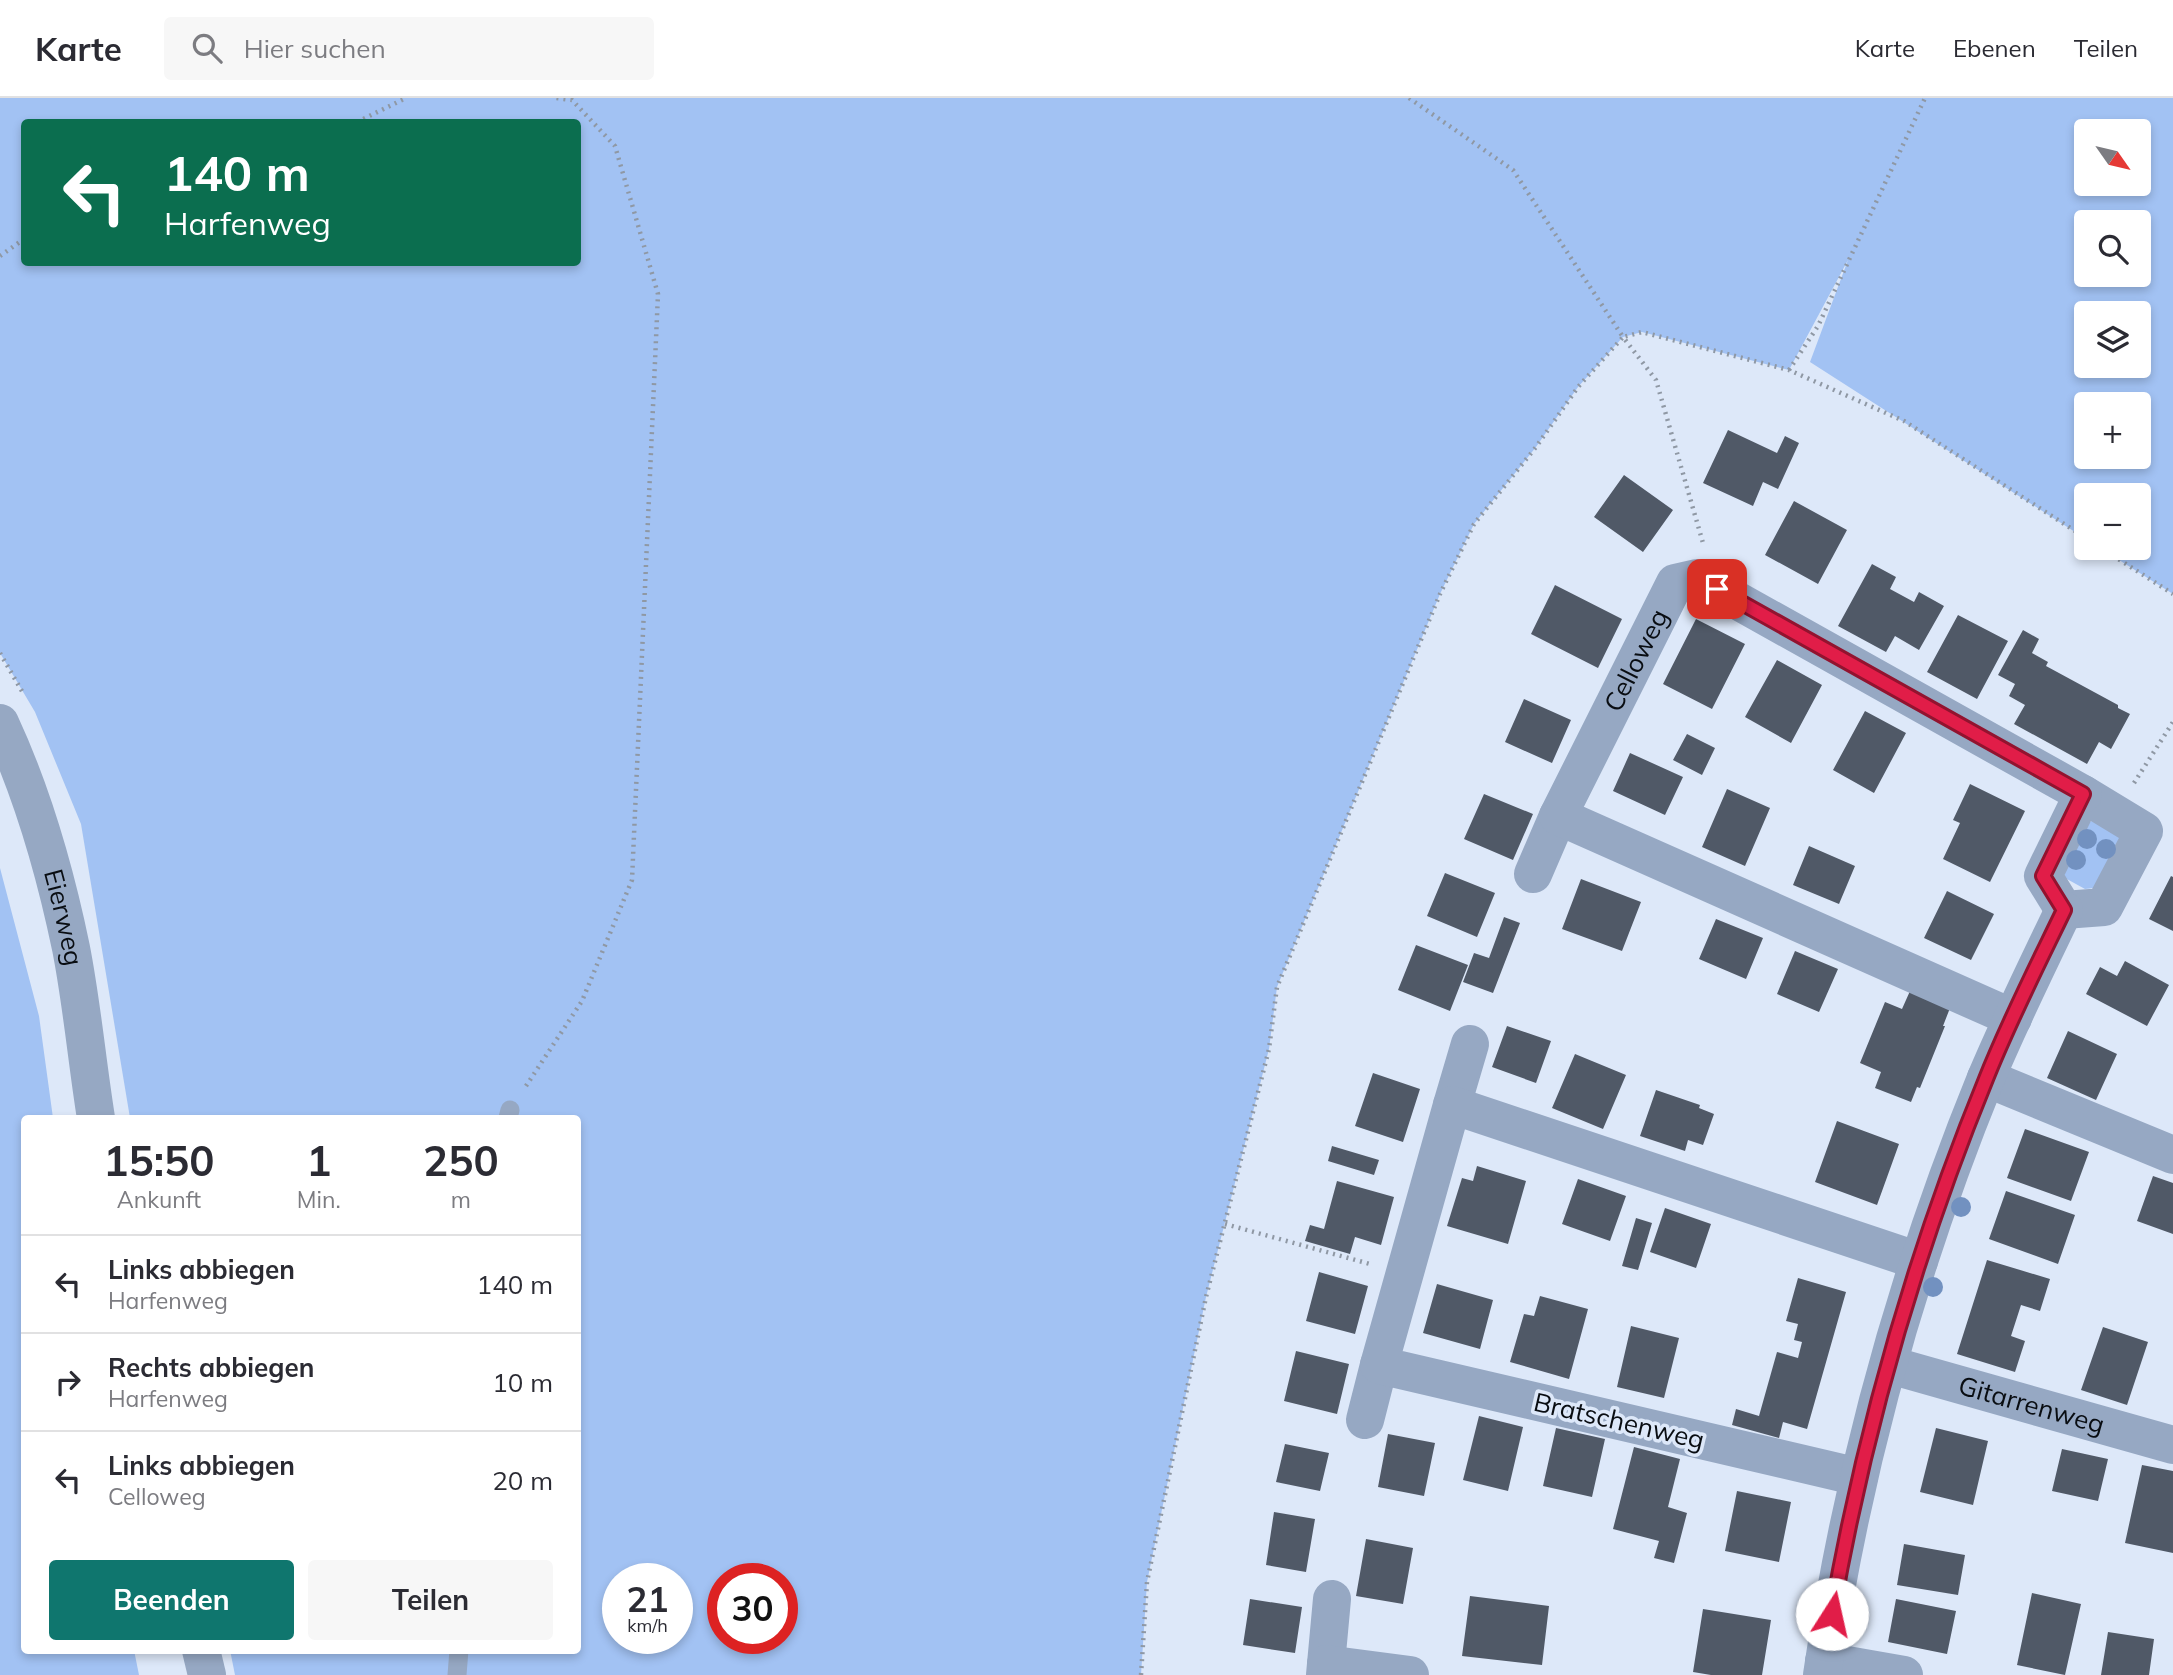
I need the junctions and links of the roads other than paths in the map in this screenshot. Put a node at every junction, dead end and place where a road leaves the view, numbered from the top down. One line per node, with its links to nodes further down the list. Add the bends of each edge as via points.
1 (0, 723): 11 (street, Eierweg, via 50,860 71,950)
2 (2083, 794): 3 (street, Celloweg, via 1697,578 1675,583); 4 (street, Celloweg); 6 (street, via 2043,876)
3 (1558, 816): 5 (street, Celloweg); 7 (street)
4 (2144, 830): 6 (street, via 2104,907)
5 (1533, 874)
6 (2064, 910): 7 (street)
7 (2013, 1018): 9 (street)
8 (1471, 1044): 10 (street)
9 (1986, 1078): 12 (street); 13 (street)
10 (1452, 1105): 13 (street); 14 (street)
11 (96, 1115)
12 (2173, 1155)
13 (1919, 1261): 15 (street)
14 (1379, 1365): 16 (street); 18 (street, Bratschenweg)
15 (1889, 1365): 17 (street, Gitarrenweg); 18 (street)
16 (1365, 1420)
17 (2173, 1445)
18 (1859, 1478): 22 (street)
19 (1332, 1599): 23 (street)
20 (202, 1654): 24 (street)
21 (459, 1654): 25 (lane)
22 (1823, 1668): 27 (street)
23 (1326, 1669): 26 (street)
24 (208, 1675)
25 (457, 1675)
26 (1410, 1675)
27 (1904, 1675)

